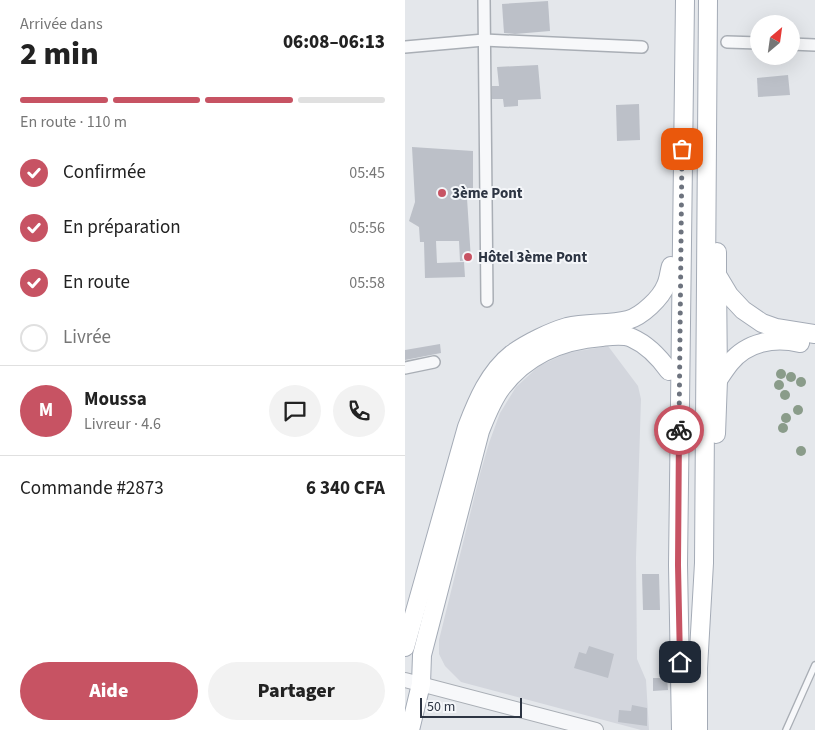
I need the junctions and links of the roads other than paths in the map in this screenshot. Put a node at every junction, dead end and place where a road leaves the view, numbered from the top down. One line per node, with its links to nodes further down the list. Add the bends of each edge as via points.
1 (484, 0): 4 (street)
2 (685, 0): 12 (main road)
3 (708, 0): 11 (main road)
4 (484, 40): 9 (street); 10 (street); 15 (street)
5 (727, 42): 6 (street)
6 (750, 43)
7 (800, 44): 8 (street)
8 (815, 45)
9 (405, 47)
10 (642, 47)
11 (707, 70): 14 (main road, via 715,102 718,160); 22 (main road)
12 (683, 90): 13 (main road, via 675,142); 23 (main road)
13 (671, 266): 20 (main road); 24 (main road, via 667,284 639,314 629,320 567,327 533,340 511,354 495,372 467,427)
14 (717, 275): 16 (main road, via 729,296 762,323); 21 (main road)
15 (487, 301)
16 (815, 334)
17 (815, 346): 21 (main road, via 775,340 759,342 737,356)
18 (434, 362): 19 (street)
19 (405, 368)
20 (669, 371): 23 (main road); 26 (main road, via 647,346 631,337 586,338 555,346 536,356 502,387 479,431)
21 (719, 380): 22 (main road)
22 (703, 563): 30 (main road)
23 (678, 565): 29 (main road)
24 (405, 646)
25 (815, 665): 31 (lane)
26 (413, 682): 27 (main road); 28 (street)
27 (410, 730)
28 (595, 730)
29 (681, 730)
30 (698, 730)
31 (786, 730)

